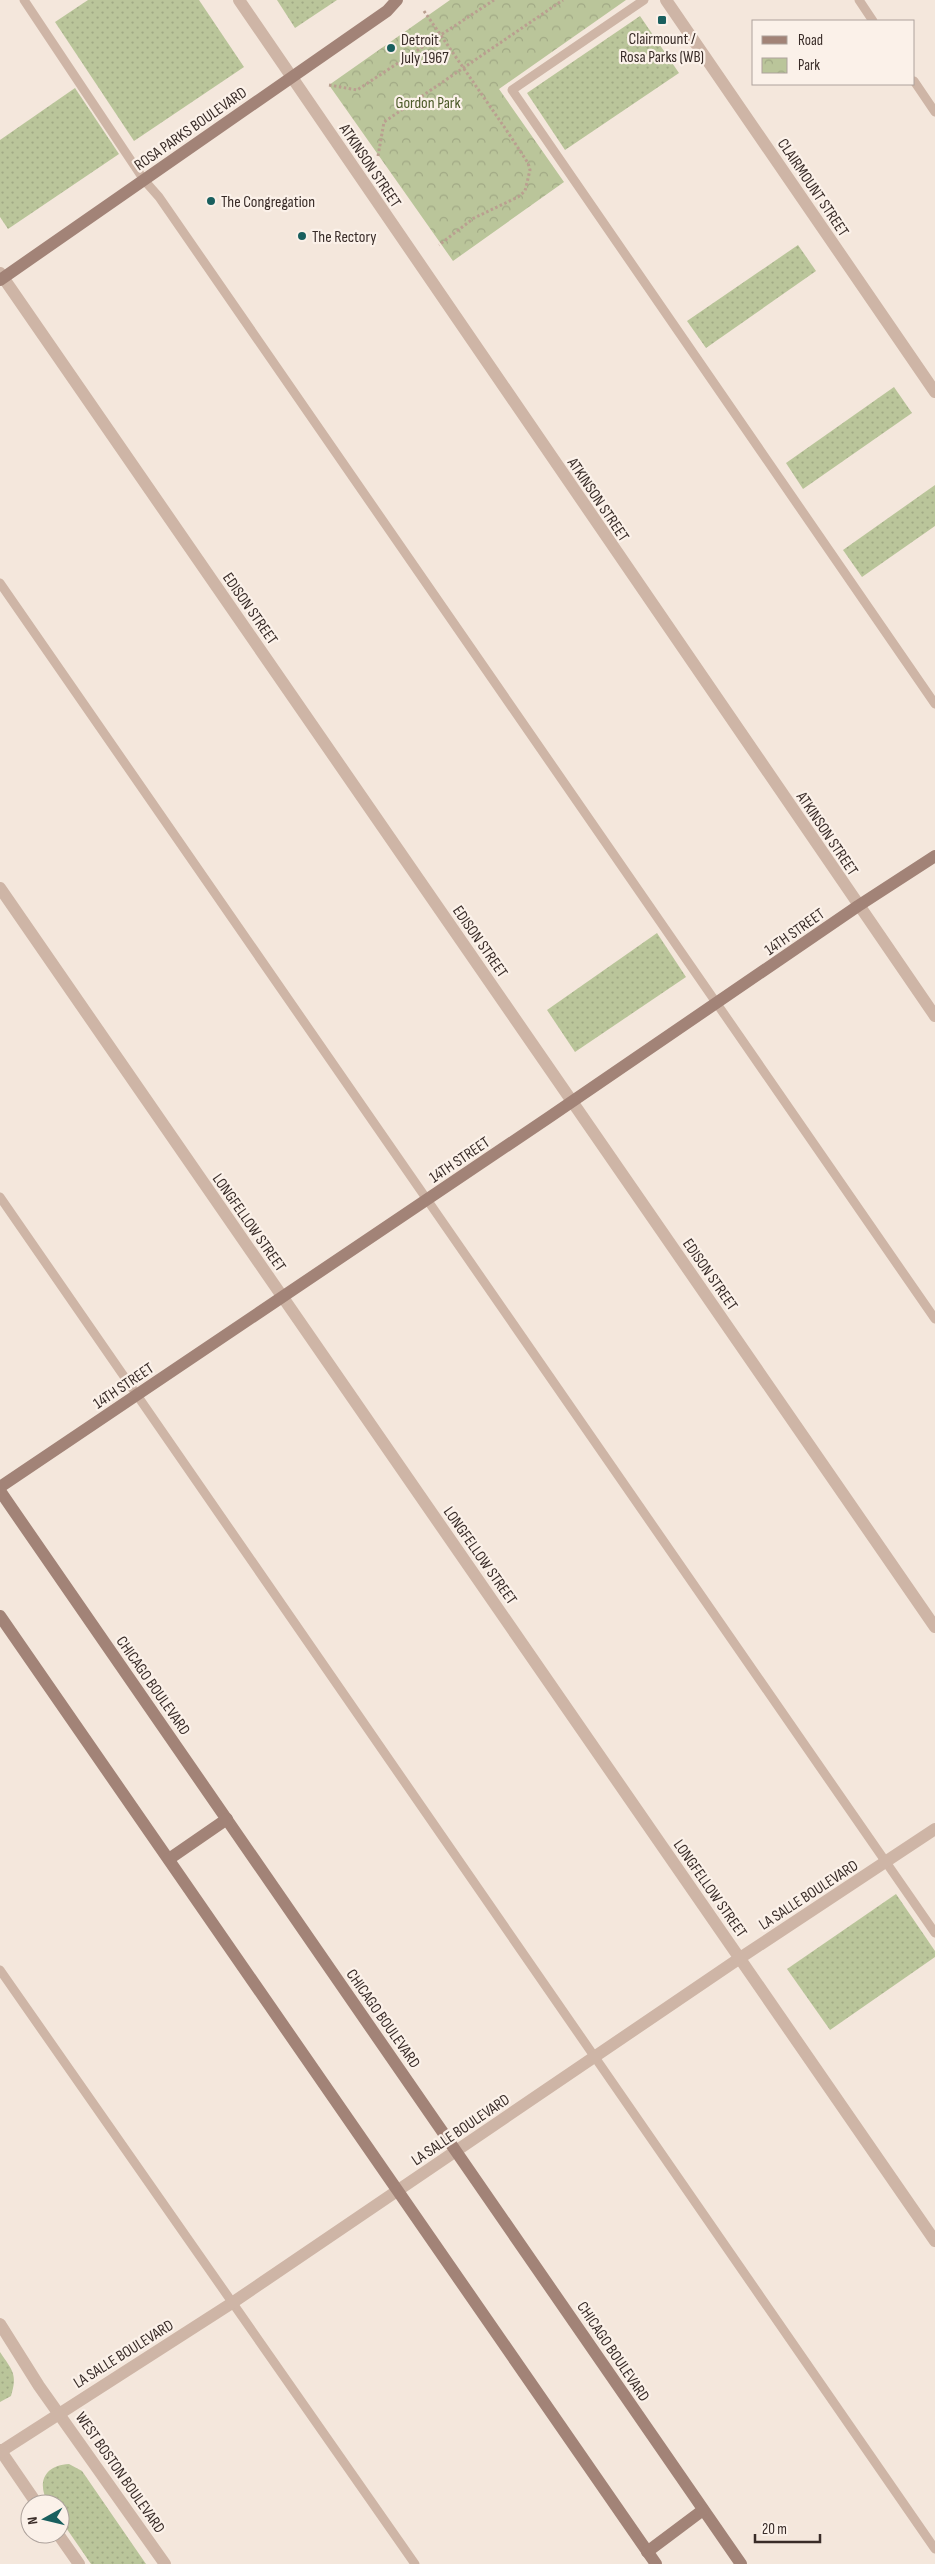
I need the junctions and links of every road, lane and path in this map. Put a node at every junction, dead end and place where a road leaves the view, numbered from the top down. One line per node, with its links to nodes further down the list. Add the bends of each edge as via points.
1 (24, 0): 18 (lane)
2 (239, 0): 13 (street, ATKINSON STREET)
3 (397, 0): 13 (street, ROSA PARKS BOULEVARD)
4 (494, 0): 11 (path)
5 (563, 0): 12 (path)
6 (644, 0): 23 (lane, via 512,90)
7 (666, 0): 21 (street, CLAIRMOUNT STREET)
8 (859, 0): 10 (lane)
9 (424, 11): 11 (path)
10 (872, 20)
11 (440, 36): 12 (path); 15 (path, via 357,90)
12 (462, 69): 17 (path, via 384,122); 19 (path, via 505,128 530,170 525,191 518,197 474,218)
13 (291, 77): 18 (street, ROSA PARKS BOULEVARD); 26 (street, ATKINSON STREET)
14 (915, 82): 16 (lane)
15 (329, 85)
16 (935, 112)
17 (378, 156)
18 (144, 180): 20 (street, ROSA PARKS BOULEVARD); 27 (lane, via 165,205)
19 (439, 245)
20 (1, 277): 29 (street, EDISON STREET)
21 (935, 392)
22 (0, 583): 31 (lane)
23 (935, 704)
24 (935, 856): 26 (street, 14TH STREET)
25 (0, 888): 32 (street, LONGFELLOW STREET)
26 (858, 906): 27 (street, 14TH STREET); 28 (street, ATKINSON STREET)
27 (716, 1004): 29 (street, 14TH STREET); 33 (lane)
28 (935, 1016)
29 (572, 1102): 31 (street, 14TH STREET); 38 (street, EDISON STREET)
30 (0, 1197): 34 (lane)
31 (426, 1200): 32 (street, 14TH STREET); 42 (lane)
32 (282, 1297): 34 (street, 14TH STREET); 44 (street, LONGFELLOW STREET)
33 (935, 1320)
34 (137, 1395): 35 (street, 14TH STREET); 46 (lane)
35 (0, 1487)
36 (0, 1491): 39 (street, CHICAGO BOULEVARD)
37 (0, 1616): 41 (street)
38 (935, 1627)
39 (226, 1819): 41 (street); 47 (street, CHICAGO BOULEVARD)
40 (935, 1829): 42 (street, LA SALLE BOULEVARD)
41 (168, 1859): 48 (street)
42 (886, 1862): 43 (lane); 44 (street, LA SALLE BOULEVARD)
43 (935, 1933)
44 (740, 1958): 46 (street, LA SALLE BOULEVARD); 49 (street, LONGFELLOW STREET)
45 (0, 1970): 50 (lane)
46 (596, 2058): 47 (street, LA SALLE BOULEVARD); 57 (lane)
47 (457, 2151): 48 (street, LA SALLE BOULEVARD); 55 (street, CHICAGO BOULEVARD)
48 (396, 2190): 50 (street, LA SALLE BOULEVARD); 58 (street)
49 (935, 2241)
50 (232, 2303): 52 (street, LA SALLE BOULEVARD); 61 (lane)
51 (0, 2324): 52 (street, WEST BOSTON BOULEVARD)
52 (59, 2412): 53 (street, LA SALLE BOULEVARD); 60 (street, WEST BOSTON BOULEVARD)
53 (0, 2451): 54 (street)
54 (30, 2494)
55 (703, 2510): 58 (street); 63 (street, CHICAGO BOULEVARD)
56 (65, 2544): 59 (street)
57 (935, 2549)
58 (647, 2552): 62 (street)
59 (79, 2564)
60 (165, 2564)
61 (415, 2564)
62 (656, 2564)
63 (740, 2564)

